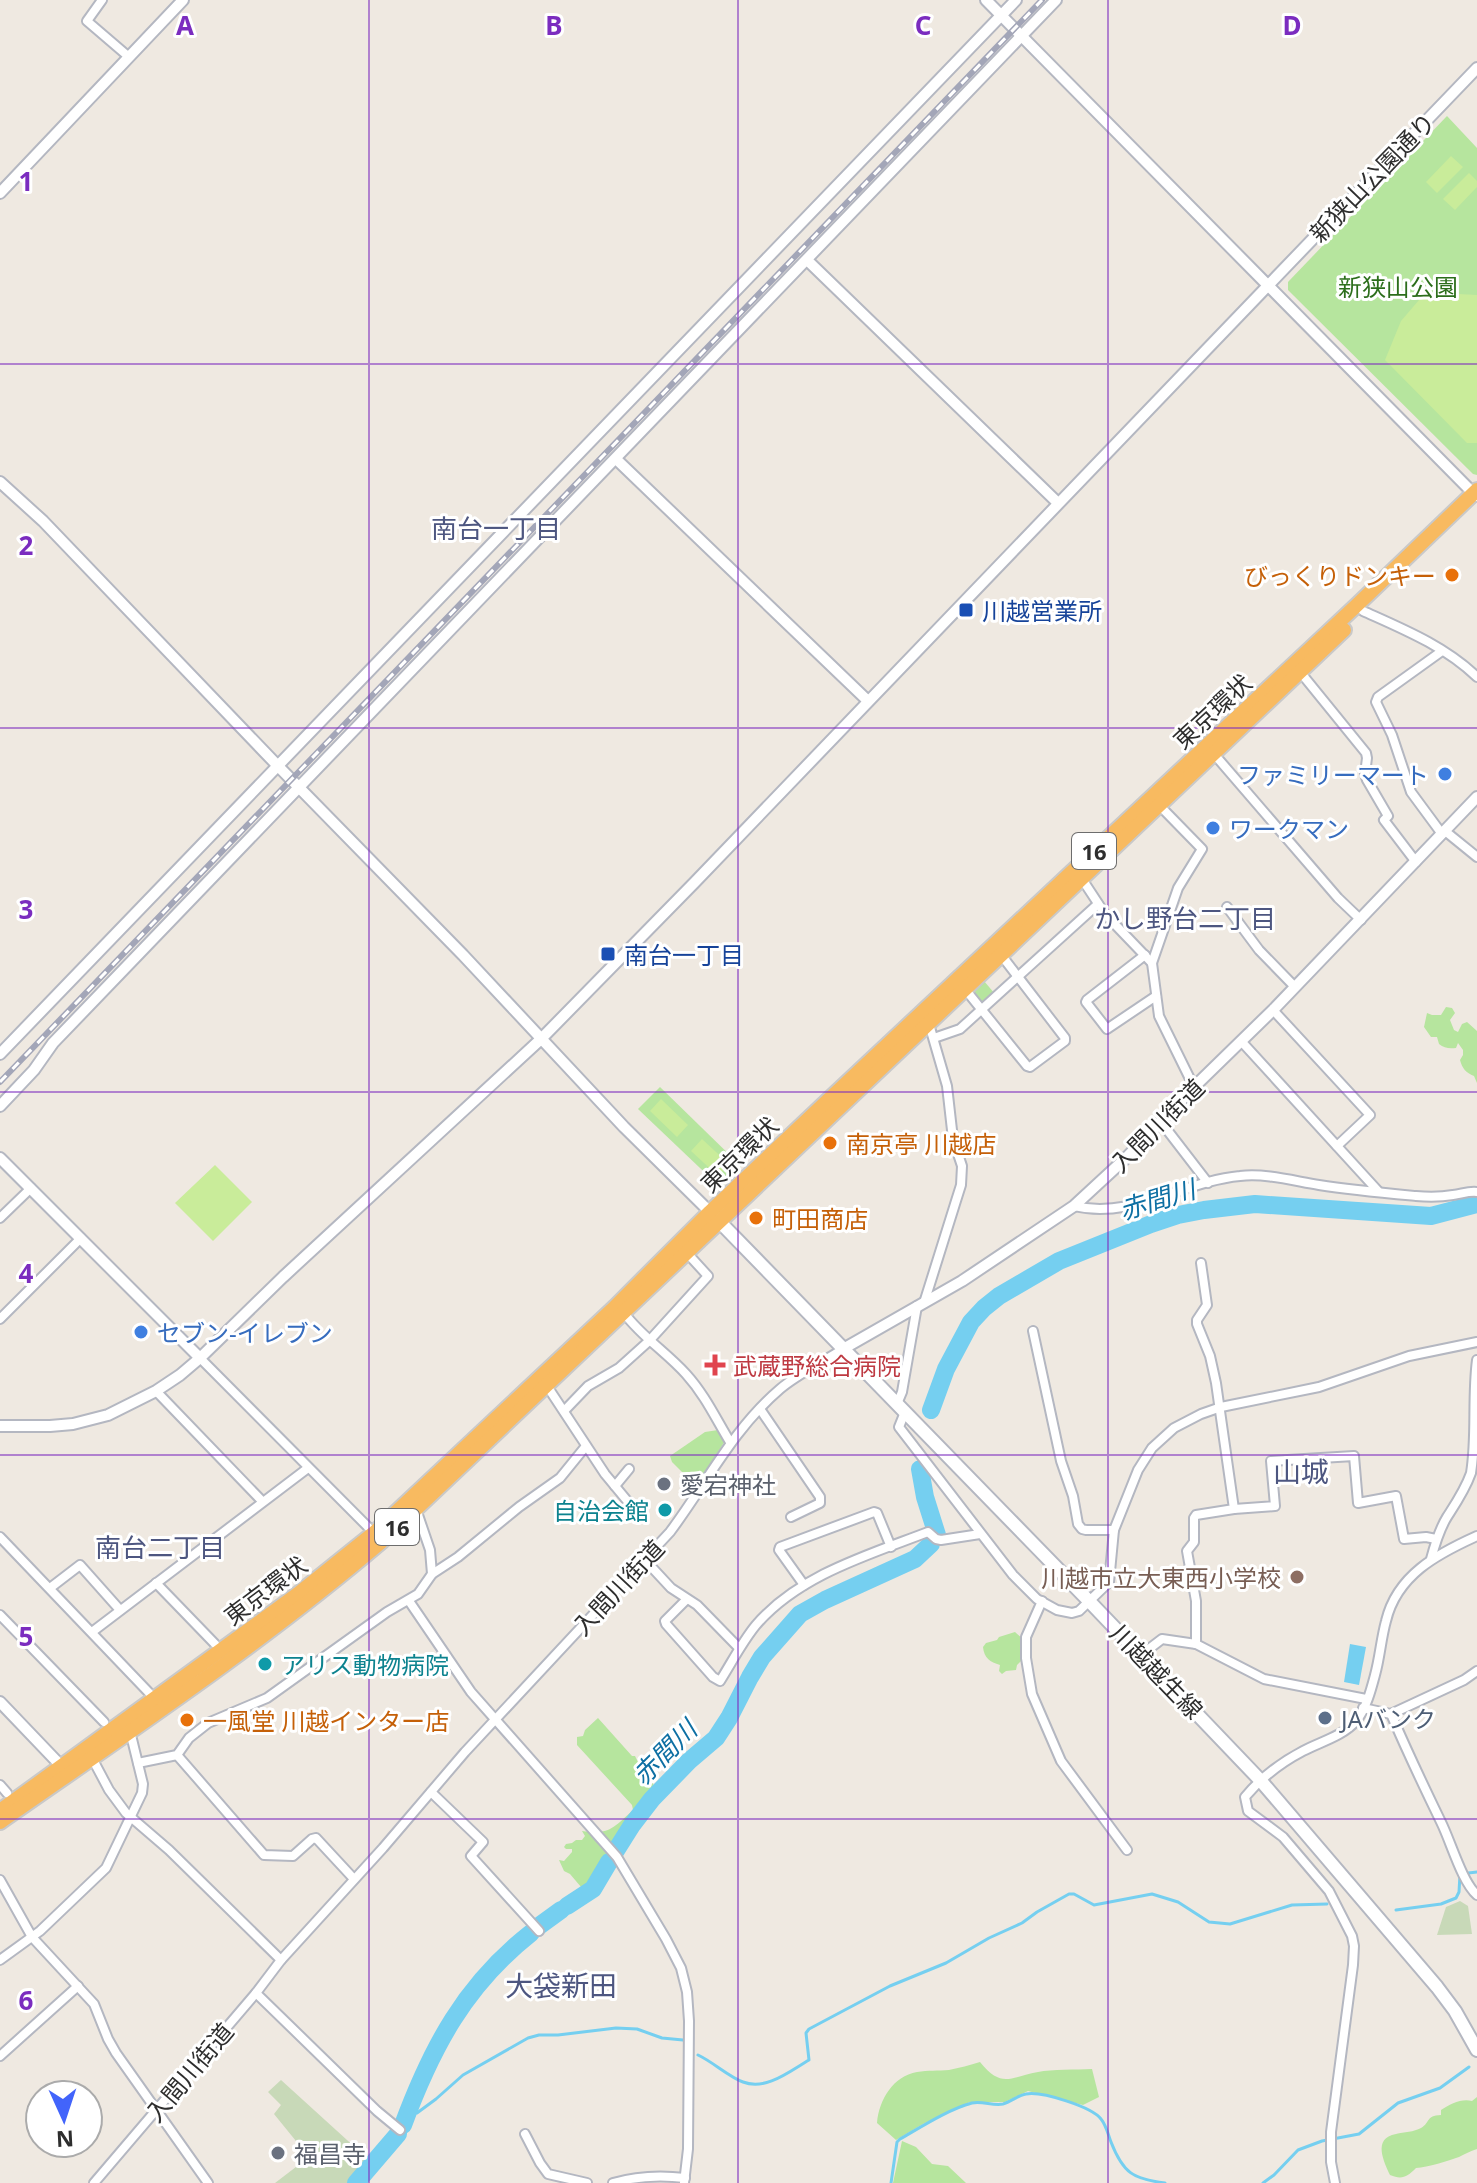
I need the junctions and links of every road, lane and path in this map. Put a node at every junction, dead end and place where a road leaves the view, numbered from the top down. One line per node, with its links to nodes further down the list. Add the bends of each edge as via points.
1 (102, 0): 8 (street, via 87,21)
2 (183, 0): 8 (street)
3 (986, 0): 6 (street)
4 (1016, 0): 6 (street)
5 (1056, 0): 7 (street)
6 (1001, 15): 7 (street); 23 (street)
7 (1022, 36): 11 (street); 12 (street)
8 (129, 57): 10 (street)
9 (1477, 68): 12 (street, 新狭山公園通り)
10 (0, 193)
11 (807, 260): 13 (street); 16 (street)
12 (1267, 285): 15 (street); 16 (street, 新狭山公園通り)
13 (616, 459): 21 (street); 24 (street)
14 (0, 482): 23 (street)
15 (1476, 496): 17 (highway, 東京環状 / 16); 57 (highway, 東京環状 / 16)
16 (1058, 503): 21 (street, 新狭山公園通り)
17 (1363, 611): 18 (street); 19 (highway, 東京環状 / 16)
18 (1442, 651): 20 (street); 27 (street, via 1376,702 1411,792)
19 (1301, 673): 22 (highway, 東京環状 / 16); 29 (street, via 1366,753 1365,774 1388,816 1384,820)
20 (1477, 677)
21 (868, 701): 44 (street, 新狭山公園通り)
22 (1214, 754): 26 (highway, 東京環状 / 16); 33 (street)
23 (277, 765): 24 (street); 46 (street)
24 (299, 787): 44 (street); 48 (street, via 53,1043)
25 (1477, 797): 27 (street, 入間川街道)
26 (1160, 806): 30 (highway, 東京環状 / 16); 36 (street, via 1202,849 1178,888)
27 (1444, 832): 28 (street); 29 (street, 入間川街道)
28 (1477, 857)
29 (1416, 862): 33 (street, 入間川街道)
30 (1082, 879): 31 (street); 35 (highway, 東京環状 / 16)
31 (1098, 904): 34 (street); 37 (street)
32 (1227, 907): 38 (street)
33 (1361, 920): 38 (street, 入間川街道)
34 (1145, 955): 36 (street); 40 (street, via 1086,1002 1107,1029)
35 (1002, 956): 37 (street); 39 (highway, 東京環状 / 16)
36 (1152, 963): 40 (street)
37 (1019, 976): 41 (street); 41 (street, via 1065,1041 1030,1067)
38 (1295, 987): 42 (street, 入間川街道)
39 (965, 989): 41 (street); 43 (highway, 東京環状 / 16)
40 (1156, 996): 47 (street, via 1159,1016)
41 (982, 1010): 43 (street, via 960,1029)
42 (1273, 1010): 45 (street, 入間川街道); 50 (street, via 1370,1115)
43 (931, 1031): 57 (highway, 東京環状 / 16, via 860,1086); 62 (street, via 962,1166 961,1185)
44 (541, 1039): 57 (street); 69 (street, 新狭山公園通り)
45 (1241, 1041): 47 (street, 入間川街道); 50 (street)
46 (0, 1054)
47 (1194, 1087): 49 (street, 入間川街道)
48 (0, 1106)
49 (1161, 1122): 52 (street); 56 (street, 入間川街道)
50 (1337, 1146): 54 (street)
51 (0, 1158): 53 (street)
52 (1208, 1183): 54 (street, via 1242,1175); 56 (street, via 1119,1208)
53 (31, 1188): 58 (street); 59 (street)
54 (1379, 1192): 55 (street)
55 (1477, 1192)
56 (1074, 1206): 62 (street, 入間川街道)
57 (715, 1216): 60 (highway, 東京環状 / 16); 68 (main road, 川越越生線); 89 (highway, 東京環状 / 16)
58 (0, 1218)
59 (81, 1238): 64 (street); 69 (street)
60 (687, 1253): 63 (highway, 東京環状 / 16); 66 (street, via 708,1276)
61 (1201, 1263): 73 (street, via 1207,1305 1197,1324)
62 (920, 1304): 68 (street, 入間川街道); 74 (street)
63 (624, 1313): 66 (street); 71 (highway, 東京環状 / 16)
64 (0, 1319)
65 (1033, 1331): 88 (street, via 1078,1524 1086,1530)
66 (649, 1341): 76 (street, via 588,1386); 78 (street, via 693,1382)
67 (1477, 1342): 73 (street, via 1409,1356 1319,1387)
68 (843, 1349): 74 (main road, 川越越生線); 75 (street, 入間川街道, via 781,1388)
69 (200, 1358): 72 (street, 新狭山公園通り); 80 (street)
70 (1477, 1360): 93 (street, via 1471,1471)
71 (547, 1386): 76 (street); 85 (highway, 東京環状 / 16)
72 (156, 1391): 77 (street, 新狭山公園通り, via 88,1420); 83 (street)
73 (1221, 1407): 86 (street); 88 (street, via 1174,1428 1152,1448)
74 (901, 1408): 90 (street, via 899,1427); 104 (main road, 川越越生線)
75 (760, 1409): 78 (street, 入間川街道); 87 (street, via 820,1497 820,1503)
76 (564, 1411): 79 (street)
77 (0, 1426)
78 (730, 1442): 96 (street, 入間川街道, via 694,1499)
79 (586, 1446): 82 (street); 97 (street, via 560,1478)
80 (308, 1468): 83 (street); 89 (street)
81 (629, 1469): 82 (street)
82 (615, 1486): 84 (street)
83 (262, 1501): 98 (street)
84 (629, 1503)
85 (416, 1509): 97 (street); 119 (highway, 東京環状 / 16, via 345,1573)
86 (1234, 1509): 93 (street, via 1275,1506 1271,1461 1354,1456 1358,1503 1396,1496 1404,1539); 109 (street, via 1194,1518 1194,1542 1187,1551 1196,1601)
87 (791, 1517)
88 (1114, 1530): 104 (street, via 1111,1577)
89 (374, 1533): 113 (highway, 東京環状 / 16)
90 (980, 1534): 94 (street, via 941,1540 928,1532); 103 (street, via 1023,1587)
91 (1477, 1536): 95 (street)
92 (0, 1537): 100 (street)
93 (1436, 1539): 95 (street)
94 (891, 1547): 99 (street); 99 (street, via 874,1512 780,1547)
95 (1431, 1559): 115 (street, via 1411,1575 1390,1608)
96 (645, 1560): 101 (street); 117 (street, 入間川街道)
97 (432, 1574): 102 (street)
98 (156, 1583): 105 (street); 108 (street)
99 (804, 1585): 110 (street, via 762,1619)
100 (50, 1588): 105 (street, via 80,1565); 107 (street)
101 (686, 1600): 110 (street); 110 (street, via 666,1624 717,1680)
102 (409, 1601): 117 (street); 120 (street, via 267,1698 208,1723)
103 (1042, 1601): 104 (street, via 1067,1614); 129 (street, via 1026,1637 1032,1694 1061,1761)
104 (1089, 1601): 111 (main road, 川越越生線)
105 (120, 1610): 107 (street)
106 (0, 1615): 118 (street)
107 (92, 1632): 113 (street)
108 (215, 1644)
109 (1196, 1644): 111 (street, via 1162,1639); 115 (street, via 1264,1679)
110 (739, 1648)
111 (1141, 1655): 124 (main road, 川越越生線)
112 (1477, 1671): 116 (street)
113 (155, 1699): 123 (highway, 東京環状 / 16)
114 (0, 1702): 123 (street)
115 (1365, 1704): 116 (street); 124 (street, via 1348,1728 1300,1752)
116 (1391, 1714): 132 (street)
117 (494, 1720): 125 (street, 入間川街道); 147 (street, via 617,1857 681,1968 689,2021)
118 (104, 1722)
119 (130, 1731): 121 (highway, 東京環状 / 16); 122 (street)
120 (177, 1755): 122 (street); 130 (street, via 264,1855 293,1856 316,1838)
121 (92, 1758): 123 (highway, 東京環状 / 16); 127 (street)
122 (138, 1763): 127 (street, via 142,1793)
123 (65, 1770): 126 (highway, 東京環状 / 16); 128 (highway, 東京環状 / 16)
124 (1261, 1781): 141 (main road, 川越越生線, via 1437,1987); 152 (street, via 1245,1797 1248,1811 1283,1837 1329,1891 1354,1946 1331,2132)
125 (431, 1792): 130 (street, 入間川街道); 135 (street, via 483,1842 471,1856)
126 (0, 1811)
127 (130, 1816): 136 (street, via 106,1868); 138 (street)
128 (0, 1822)
129 (1127, 1850)
130 (354, 1879): 138 (street, 入間川街道)
131 (0, 1880): 133 (street)
132 (1477, 1895)
133 (11, 1900): 134 (street); 136 (street)
134 (0, 1904)
135 (539, 1931)
136 (32, 1937): 137 (street); 139 (street)
137 (0, 1960)
138 (281, 1960): 140 (street, 入間川街道)
139 (78, 1986): 142 (street); 143 (street, via 94,2004 116,2053)
140 (256, 1993): 143 (street, 入間川街道); 144 (street)
141 (1477, 2050)
142 (0, 2056)
143 (156, 2111): 148 (street, 入間川街道); 149 (street)
144 (400, 2130)
145 (525, 2134): 146 (street, via 543,2169)
146 (569, 2181): 150 (street)
147 (684, 2181): 151 (street, via 667,2176)
148 (94, 2183)
149 (208, 2183)
150 (587, 2183)
151 (613, 2183)
152 (1335, 2183)

